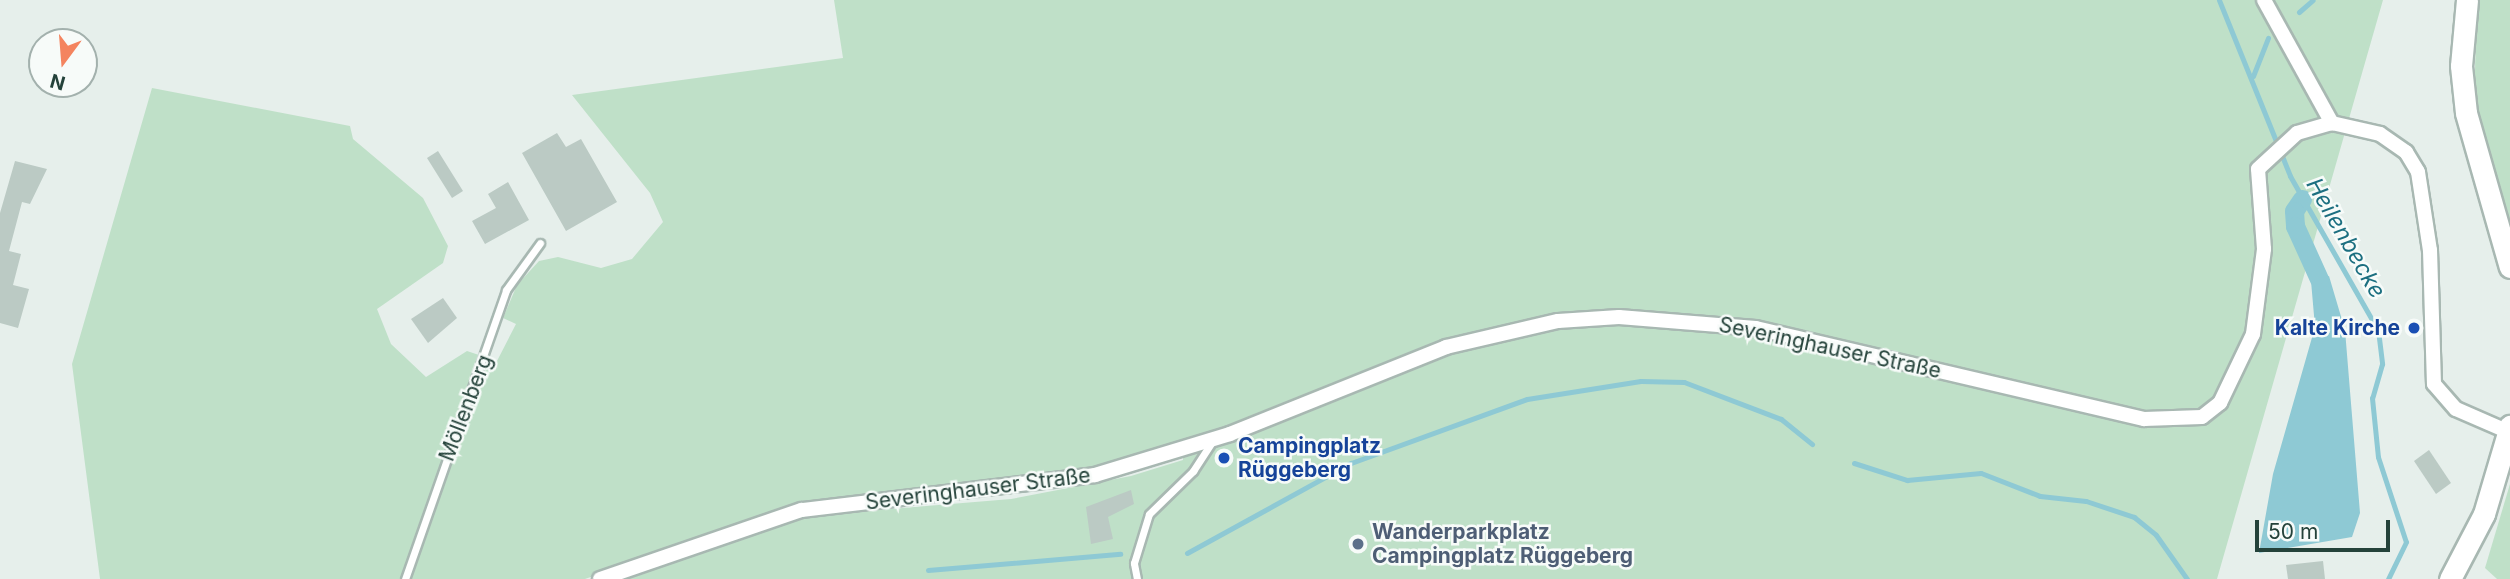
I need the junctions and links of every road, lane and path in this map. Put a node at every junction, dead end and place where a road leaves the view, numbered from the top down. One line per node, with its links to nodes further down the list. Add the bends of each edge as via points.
1 (2264, 0): 3 (street)
2 (2467, 0): 5 (main road, via 2460,66 2466,113)
3 (2332, 123): 6 (street, via 2380,134 2406,152 2418,172 2429,229 2434,384 2456,409); 7 (street, Severinghauser Straße, via 2297,134 2267,156 2255,181 2264,249 2253,334 2220,403 2202,417 2144,419 1756,328 1619,317 1559,321 1446,347)
4 (540, 243): 8 (lane, Möllenberg, via 506,290)
5 (2510, 267)
6 (2510, 429): 11 (main road, via 2484,514)
7 (1213, 440): 9 (street, Severinghauser Straße, via 1096,475 802,510); 10 (lane, via 1193,471 1149,514 1134,562)
8 (405, 579)
9 (600, 579)
10 (1137, 579)
11 (2450, 579)

